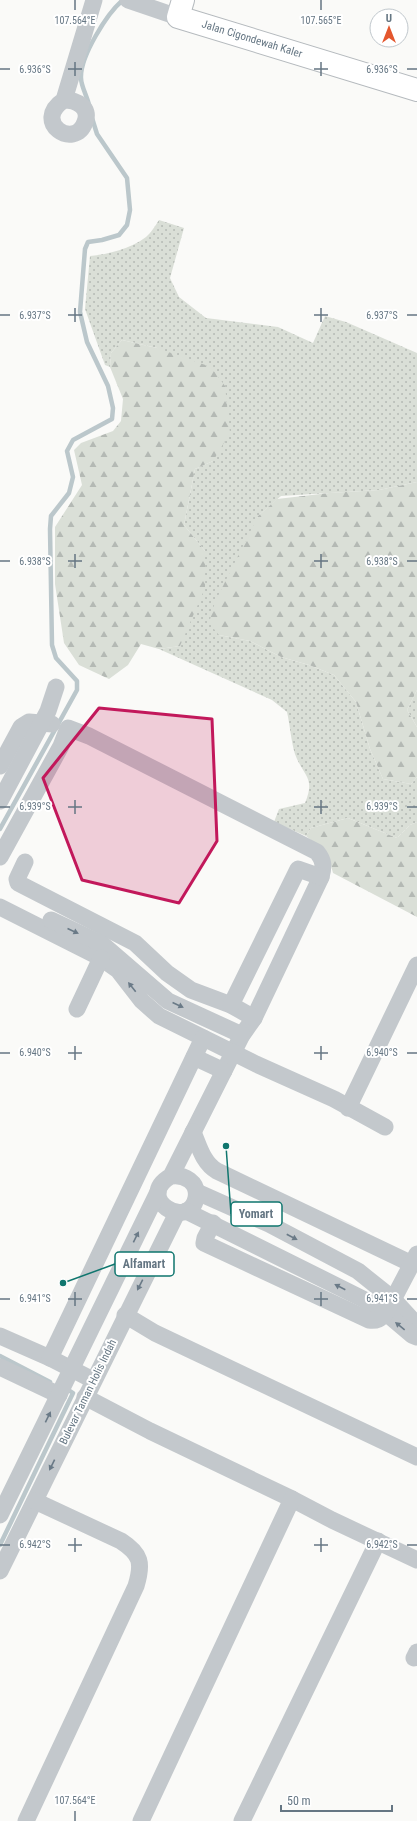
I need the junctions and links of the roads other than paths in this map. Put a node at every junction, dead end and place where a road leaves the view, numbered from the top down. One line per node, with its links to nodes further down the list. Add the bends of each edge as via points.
1 (94, 0): 5 (street)
2 (131, 1): 3 (street)
3 (181, 9): 4 (main road, Jalan Cigondewah Kaler)
4 (417, 90)
5 (64, 100)
6 (56, 687): 7 (street)
7 (56, 725): 8 (street, via 29,722 21,727); 9 (street); 10 (street, via 61,746); 12 (street, via 89,736 317,852 323,859)
8 (0, 766)
9 (0, 801)
10 (0, 857)
11 (25, 862): 17 (street, via 18,883 135,943 167,973 191,990)
12 (321, 877): 17 (street, via 298,869); 19 (street, Bulevar Taman Holis Indah)
13 (0, 896): 20 (street, one-way to 20, via 102,944 168,1001)
14 (0, 908): 15 (street)
15 (101, 958): 18 (street); 21 (street, one-way to 15, via 159,1016 142,1001 118,970)
16 (417, 965): 25 (street)
17 (231, 1005): 19 (street)
18 (77, 1008)
19 (254, 1018): 20 (street, Bulevar Taman Holis Indah)
20 (242, 1035): 22 (street, Bulevar Taman Holis Indah)
21 (203, 1038): 22 (street); 23 (street)
22 (234, 1053): 24 (street, Bulevar Taman Holis Indah); 25 (street, via 334,1099)
23 (194, 1057): 24 (street); 28 (street)
24 (224, 1072): 27 (street, Bulevar Taman Holis Indah)
25 (348, 1108): 26 (street)
26 (385, 1127)
27 (193, 1132): 29 (street, via 210,1167); 30 (street, Bulevar Taman Holis Indah)
28 (138, 1174): 30 (street); 40 (street)
29 (230, 1177): 32 (street); 34 (street)
30 (163, 1184): 31 (street, via 180,1175 194,1184); 33 (street, via 160,1202 167,1210); 42 (street, Bulevar Taman Holis Indah, one-way to 30)
31 (196, 1192): 32 (street); 33 (street, via 196,1200)
32 (220, 1201): 35 (street, one-way to 35, via 358,1271)
33 (182, 1212): 35 (street, via 213,1224 355,1294); 36 (street, Bulevar Taman Holis Indah, one-way to 36)
34 (415, 1259): 35 (street)
35 (390, 1306): 37 (street); 39 (street, one-way to 35, via 398,1325)
36 (125, 1315): 42 (street, Bulevar Taman Holis Indah); 45 (street, via 155,1333)
37 (417, 1325)
38 (0, 1336): 40 (street)
39 (417, 1337)
40 (50, 1358): 42 (street)
41 (0, 1367): 43 (street)
42 (82, 1375): 43 (street, Bulevar Taman Holis Indah); 44 (street, Bulevar Taman Holis Indah)
43 (59, 1395): 46 (street, Bulevar Taman Holis Indah, one-way to 43)
44 (85, 1397): 47 (street); 48 (street, Bulevar Taman Holis Indah, one-way to 48)
45 (417, 1457)
46 (6, 1487): 49 (street, Bulevar Taman Holis Indah)
47 (292, 1499): 50 (street); 54 (street)
48 (35, 1501): 52 (street, Bulevar Taman Holis Indah); 53 (street, via 121,1541 133,1549 141,1570 136,1586)
49 (0, 1515)
50 (378, 1541): 51 (street); 55 (street)
51 (417, 1560)
52 (0, 1571)
53 (26, 1821)
54 (141, 1821)
55 (242, 1821)

